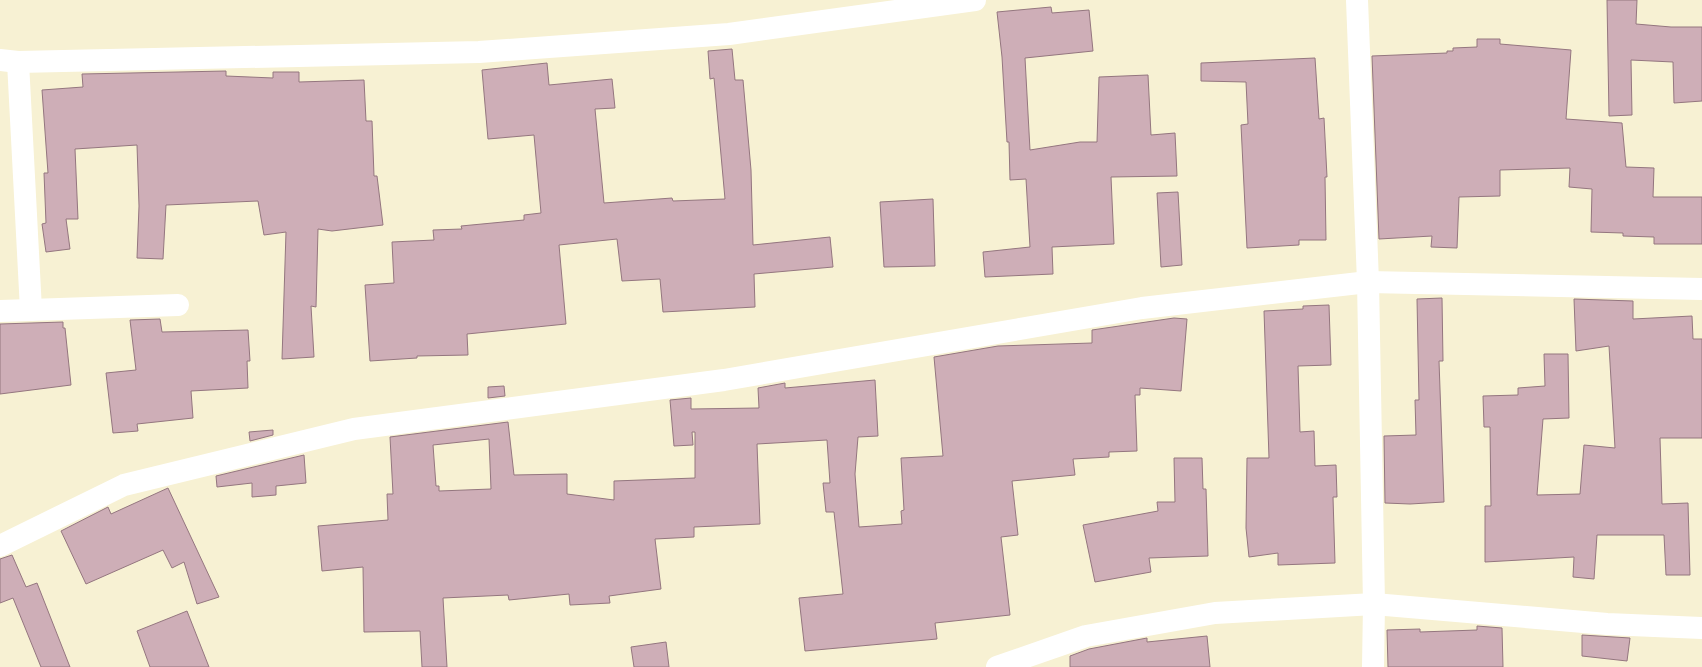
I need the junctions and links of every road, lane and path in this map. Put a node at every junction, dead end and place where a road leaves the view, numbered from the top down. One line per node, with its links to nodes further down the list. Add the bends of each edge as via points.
1 (976, 0): 3 (street, via 729,34 479,52)
2 (1356, 0): 4 (street)
3 (9, 61): 7 (street)
4 (1368, 282): 5 (street); 9 (street, via 1142,308 724,380 354,429 124,485); 10 (street)
5 (1702, 289)
6 (178, 305): 7 (street)
7 (31, 310): 8 (street)
8 (0, 311)
9 (0, 546)
10 (1374, 604): 11 (street, via 1607,624); 12 (street, via 1215,613 1086,636); 13 (street)
11 (1702, 628)
12 (997, 667)
13 (1373, 667)

